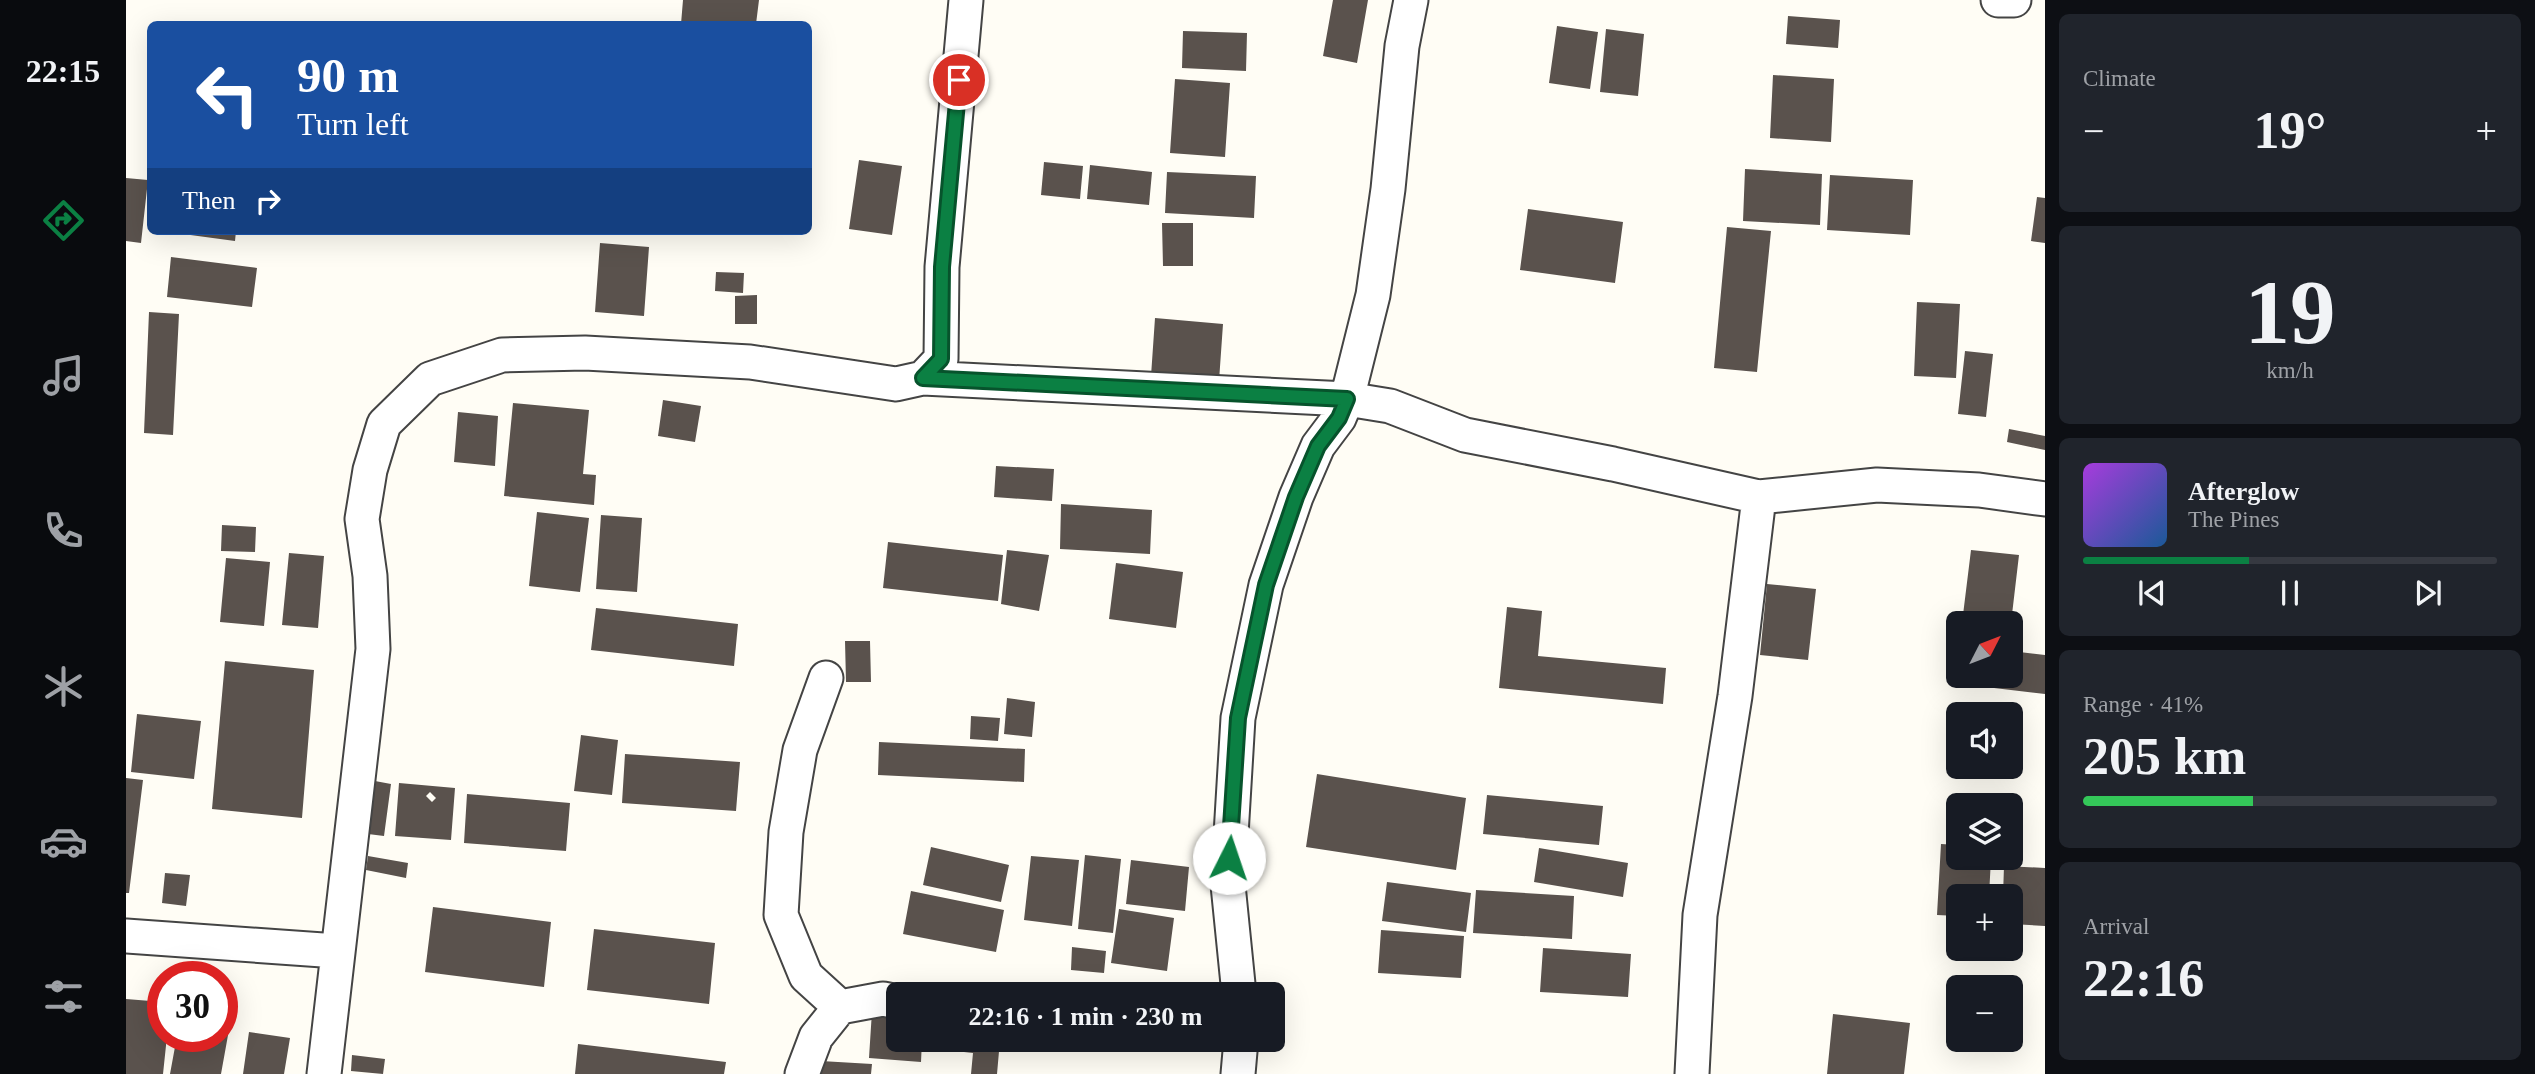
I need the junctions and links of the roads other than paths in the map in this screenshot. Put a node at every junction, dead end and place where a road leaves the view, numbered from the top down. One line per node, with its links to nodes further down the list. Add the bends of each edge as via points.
1 (966, 0): 5 (street, via 942,267 941,359)
2 (1410, 0): 6 (street, via 1373,295)
3 (1998, 0): 4 (street)
4 (2014, 0)
5 (923, 378): 6 (street); 11 (street, via 896,384 750,362 585,353 502,355 430,380 393,415 384,424 370,470 362,519 373,649)
6 (1347, 399): 7 (street, via 1390,406 1465,435); 12 (street, via 1318,446 1296,497 1266,585 1238,718 1228,885)
7 (1759, 497): 8 (street, via 1877,485); 19 (street, via 1735,696 1700,915)
8 (2045, 499)
9 (826, 678): 14 (street, via 800,750 786,832 781,915 806,976)
10 (126, 936): 11 (street)
11 (337, 951): 16 (street)
12 (1238, 982)
13 (886, 1000): 14 (street)
14 (840, 1007): 17 (street, via 816,1037)
15 (1240, 1052): 18 (street)
16 (324, 1074)
17 (802, 1074)
18 (1238, 1074)
19 (1692, 1074)

